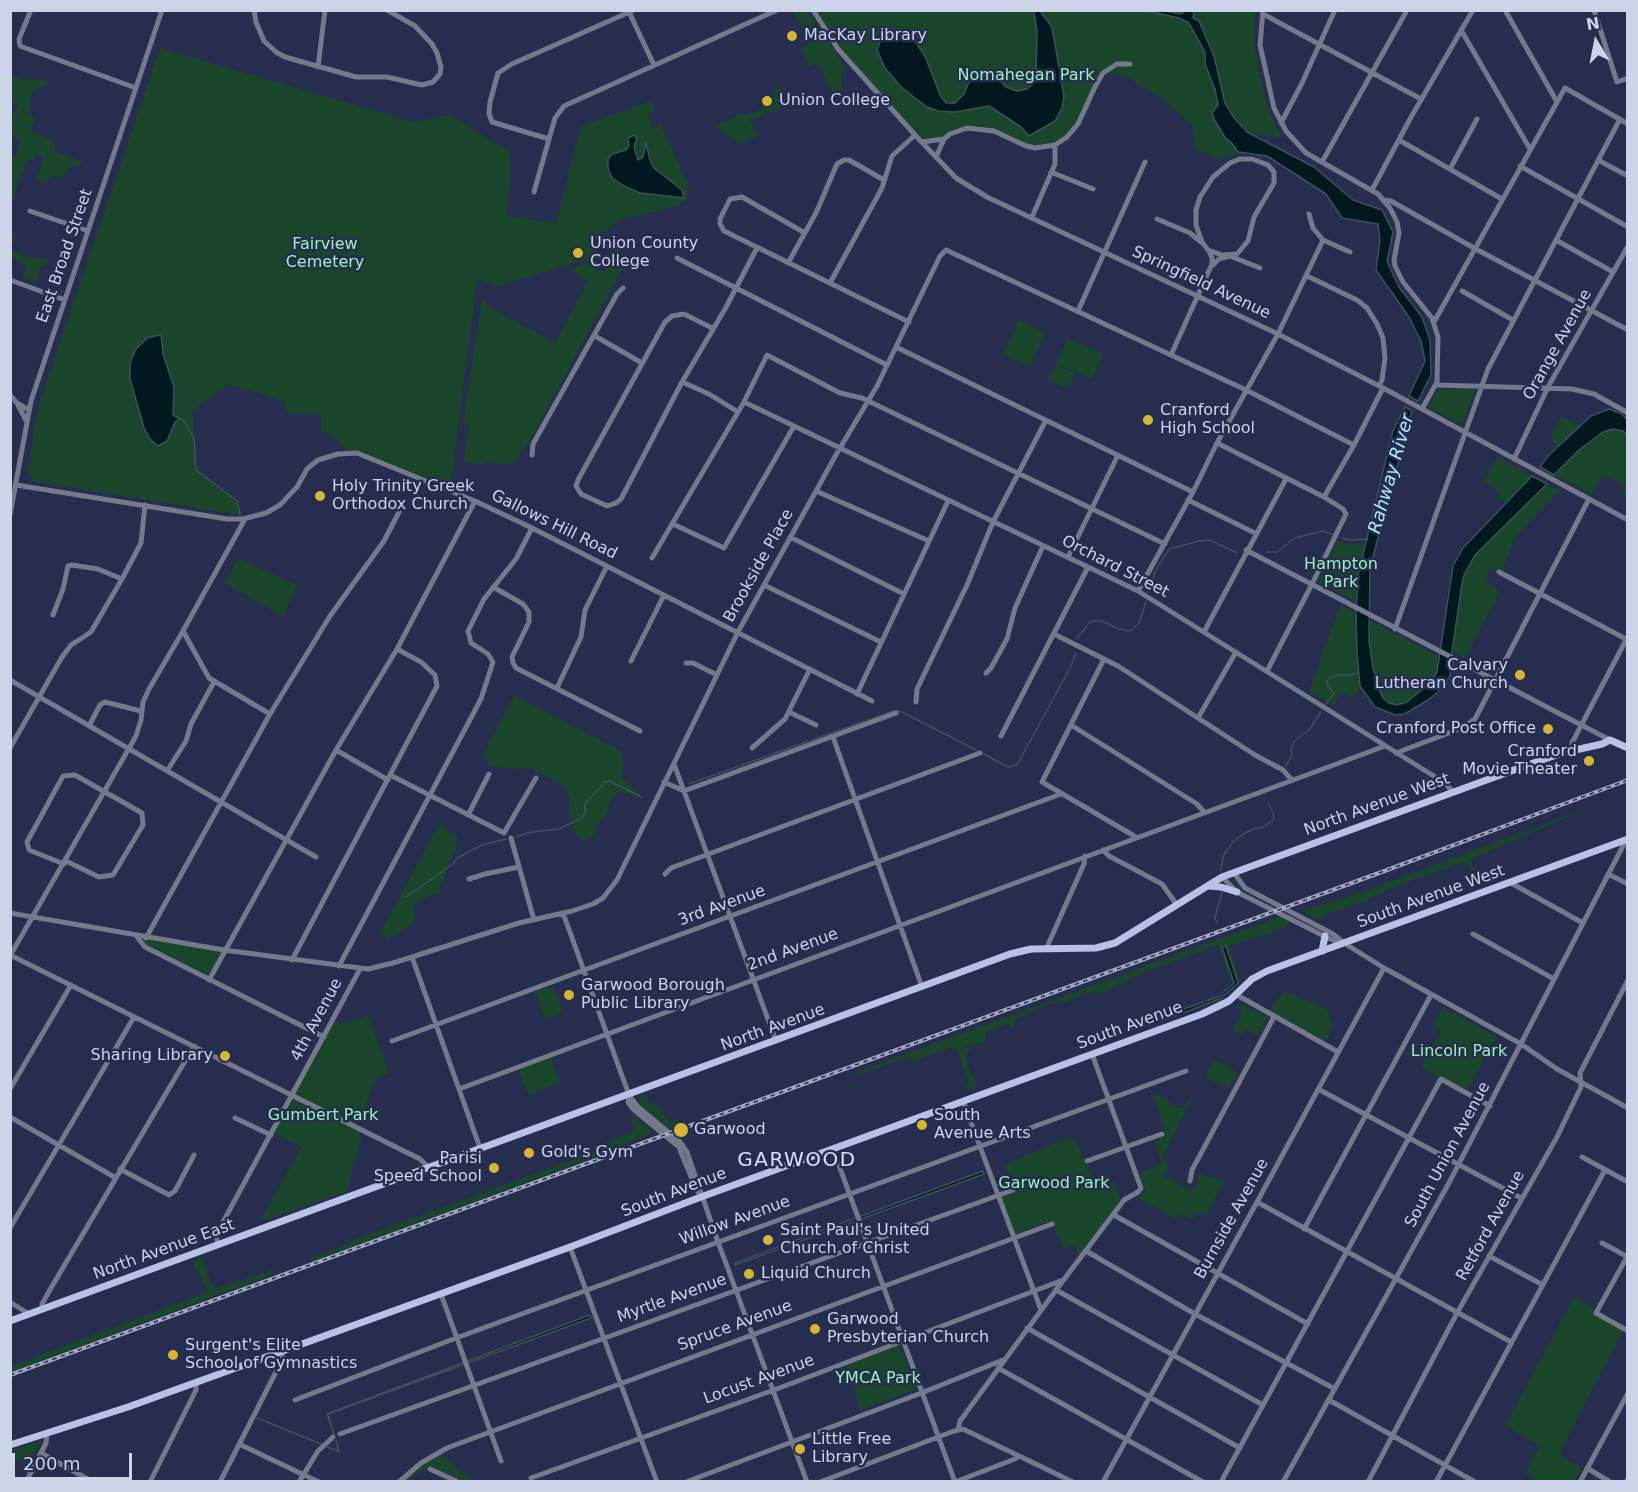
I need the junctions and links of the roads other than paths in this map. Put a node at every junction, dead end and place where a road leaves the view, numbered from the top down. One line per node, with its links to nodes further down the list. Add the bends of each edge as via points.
1 (31, 10): 24 (street, via 18,43 23,48)
2 (162, 10): 24 (street, East Broad Street)
3 (254, 10): 21 (street, via 260,35 268,45 285,57)
4 (325, 10): 21 (street)
5 (387, 10): 21 (street, via 415,26 432,44 441,67 435,80 422,85 387,76 356,77)
6 (777, 10): 20 (street)
7 (813, 10): 31 (street, Springfield Avenue, via 838,49)
8 (1275, 10): 16 (street)
9 (1335, 10): 18 (street)
10 (1407, 10): 22 (street)
11 (1505, 10): 26 (street)
12 (1594, 10): 23 (street, via 1617,82)
13 (632, 11): 20 (street); 32 (street, via 498,72 490,102 492,122)
14 (1472, 11): 17 (street)
15 (1263, 12): 16 (street); 29 (street, via 1260,45)
16 (1271, 18): 18 (street)
17 (1461, 30): 25 (street); 37 (street)
18 (1320, 44): 22 (street); 29 (street)
19 (1130, 64): 36 (street, via 1114,65 1103,74 1078,124)
20 (654, 65): 32 (street, via 564,106 555,118)
21 (318, 67)
22 (1373, 72): 25 (street); 41 (street)
23 (1628, 78)
24 (136, 88): 58 (street, East Broad Street)
25 (1421, 99): 34 (street)
26 (1557, 102): 28 (street, via 1565,88); 37 (street)
27 (1477, 119): 43 (street)
28 (1620, 119): 30 (street); 39 (street)
29 (1281, 123): 41 (street, via 1298,146)
30 (1628, 124)
31 (915, 135): 35 (street, Springfield Avenue); 46 (street, via 891,156)
32 (549, 139): 49 (street)
33 (944, 139): 35 (street); 36 (street, via 967,128 994,131 1026,147); 38 (street)
34 (1399, 140): 43 (street); 48 (street)
35 (922, 142): 38 (street, Springfield Avenue)
36 (1055, 145): 44 (street)
37 (1530, 149): 42 (street)
38 (936, 157): 55 (street, Springfield Avenue, via 956,178 987,198)
39 (1598, 160): 45 (street); 51 (street)
40 (1144, 162): 66 (street)
41 (1322, 162): 48 (street)
42 (1520, 166): 50 (street); 51 (street)
43 (1450, 169): 50 (street)
44 (1051, 172): 47 (street); 55 (street)
45 (1628, 176)
46 (884, 180): 59 (street, via 852,162 840,161); 77 (street)
47 (1093, 189)
48 (1372, 190): 52 (street)
49 (534, 192)
50 (1502, 199): 64 (street)
51 (1578, 199): 57 (street); 61 (street)
52 (1383, 200): 64 (street); 87 (street, via 1399,229 1396,270)
53 (30, 211): 58 (street)
54 (1309, 214): 60 (street, via 1313,228)
55 (1032, 217): 66 (street, Springfield Avenue)
56 (1157, 219): 65 (street, via 1190,233)
57 (1628, 227)
58 (88, 231): 82 (street, East Broad Street)
59 (805, 232): 63 (street, via 745,198 732,198 720,219 722,229); 70 (street)
60 (1323, 240): 67 (street); 74 (street)
61 (1556, 240): 73 (street); 76 (street)
62 (1628, 246): 73 (street, Orange Avenue)
63 (757, 248): 70 (street); 78 (street)
64 (1475, 249): 76 (street); 87 (street)
65 (1208, 250): 68 (street); 68 (street, via 1196,225 1202,194 1213,177 1230,163 1259,161 1273,170 1274,183 1254,217 1248,241); 71 (street)
66 (1106, 252): 81 (street, Springfield Avenue); 83 (street)
67 (1350, 252)
68 (1230, 256): 71 (street); 72 (street)
69 (677, 258): 78 (street)
70 (788, 263): 77 (street)
71 (1211, 266): 81 (street)
72 (1260, 268)
73 (1613, 272): 84 (street, Orange Avenue)
74 (1307, 276): 90 (street); 98 (street, via 1367,308 1385,348)
75 (10, 280): 82 (street)
76 (1534, 280): 84 (street); 85 (street)
77 (830, 283): 86 (street)
78 (736, 287): 88 (street); 95 (street)
79 (623, 288): 91 (street)
80 (1462, 291): 85 (street)
81 (1198, 296): 90 (street, Springfield Avenue); 93 (street)
82 (65, 300): 108 (street, East Broad Street)
83 (1078, 311): 86 (street, Brookside Place, via 951,250 940,256); 93 (street)
84 (1592, 311): 89 (street); 100 (street, Orange Avenue)
85 (1513, 320): 99 (street)
86 (909, 322): 92 (street, Brookside Place)
87 (1434, 322): 97 (street, via 1438,337)
88 (712, 328): 94 (street, via 688,315 672,316); 96 (street)
89 (1628, 330)
90 (1278, 334): 98 (street, Springfield Avenue); 101 (street)
91 (595, 336): 94 (street); 118 (street, via 533,444)
92 (896, 347): 95 (street, Brookside Place); 111 (street)
93 (1171, 355): 101 (street)
94 (642, 363): 96 (street, via 579,479 576,486 581,494 607,506 619,501)
95 (887, 365): 103 (street, Brookside Place)
96 (682, 382): 110 (street)
97 (1437, 385): 99 (street); 107 (street)
98 (1381, 387): 107 (street, Springfield Avenue); 116 (street)
99 (1482, 387): 100 (street); 114 (street)
100 (1548, 387): 109 (street, via 1584,390); 120 (street, Orange Avenue)
101 (1246, 390): 115 (street); 116 (street)
102 (10, 395): 106 (street)
103 (868, 401): 105 (street, via 840,393 767,356); 117 (street, Brookside Place); 121 (street)
104 (1628, 401): 109 (street)
105 (744, 402): 110 (street); 113 (street, Orchard Street)
106 (17, 403): 108 (street); 112 (street)
107 (1422, 409): 114 (street, Springfield Avenue)
108 (29, 410): 112 (street, East Broad Street)
109 (1625, 410)
110 (738, 412): 138 (street)
111 (1046, 420): 119 (street); 121 (street)
112 (27, 422): 123 (street, East Broad Street)
113 (794, 426): 117 (street, Orchard Street); 138 (street, via 724,548)
114 (1464, 432): 120 (street, Springfield Avenue); 160 (street)
115 (1217, 443): 122 (street); 125 (street)
116 (1354, 445): 126 (street)
117 (840, 448): 124 (street, Brookside Place); 130 (street, Orchard Street)
118 (532, 455)
119 (1118, 455): 125 (street); 132 (street)
120 (1514, 459): 127 (street, Springfield Avenue)
121 (1019, 473): 132 (street); 137 (street)
122 (1286, 479): 126 (street); 140 (street)
123 (16, 484): 131 (street, Gallows Hill Road); 134 (street, East Broad Street)
124 (816, 491): 141 (street, Brookside Place); 142 (street)
125 (1193, 492): 128 (street)
126 (1324, 497): 152 (street, via 1345,511 1346,516)
127 (1589, 499): 136 (street, Springfield Avenue); 157 (street)
128 (1188, 500): 140 (street); 143 (street)
129 (475, 501): 135 (street, Gallows Hill Road, via 357,453 345,453 318,460 280,505); 139 (street, Gallows Hill Road); 167 (street)
130 (948, 501): 137 (street, Orchard Street); 142 (street)
131 (145, 505): 135 (street, Gallows Hill Road); 151 (street, via 141,543)
132 (1091, 508): 143 (street); 146 (street)
133 (399, 512): 187 (street)
134 (10, 515)
135 (244, 519): 161 (street)
136 (1628, 520)
137 (993, 522): 144 (street, Orchard Street); 183 (street, via 918,689)
138 (673, 524): 147 (street)
139 (532, 528): 148 (street, Gallows Hill Road); 154 (street, via 516,559)
140 (1255, 533): 145 (street)
141 (790, 537): 153 (street, Brookside Place); 156 (street)
142 (929, 541): 156 (street)
143 (1165, 544): 155 (street)
144 (1043, 546): 146 (street, Orchard Street); 174 (street, via 1015,608 1007,639)
145 (1246, 550): 152 (street); 163 (street)
146 (1068, 557): 149 (street, Orchard Street)
147 (652, 558)
148 (607, 566): 158 (street, Gallows Hill Road); 179 (street, via 585,610 581,637)
149 (1088, 567): 155 (street, Orchard Street); 164 (street)
150 (1499, 572): 157 (street)
151 (122, 579): 159 (street, via 98,569 68,566); 181 (street, via 91,632 71,645)
152 (1312, 584): 160 (street); 173 (street)
153 (764, 585): 162 (street, Brookside Place); 166 (street)
154 (493, 587): 179 (street, via 523,604 529,612 529,622 512,657 514,665); 217 (street, via 469,626 468,635 474,646 491,656 492,667 481,699)
155 (1138, 591): 163 (street, Orchard Street)
156 (904, 594): 166 (street)
157 (1540, 594): 165 (street); 177 (street)
158 (664, 595): 162 (street, Gallows Hill Road); 170 (street)
159 (53, 615)
160 (1395, 629): 177 (street)
161 (183, 631): 178 (street); 184 (street, via 148,689)
162 (738, 632): 172 (street, Gallows Hill Road); 175 (street, Brookside Place)
163 (1204, 632): 168 (street, Orchard Street)
164 (1054, 634): 169 (street); 194 (street)
165 (1627, 639): 192 (street)
166 (881, 642): 180 (street)
167 (397, 649): 202 (street); 209 (street, via 421,662 435,675 438,684)
168 (1236, 652): 173 (street, Orchard Street); 188 (street)
169 (1104, 659): 188 (street); 190 (street)
170 (631, 661)
171 (686, 663): 175 (street)
172 (810, 669): 180 (street, Gallows Hill Road); 185 (street)
173 (1267, 671): 197 (street, Orchard Street)
174 (987, 673)
175 (717, 675): 206 (street, Brookside Place)
176 (10, 680): 181 (street)
177 (1495, 680): 192 (street); 205 (street, via 1472,722)
178 (214, 682): 187 (street); 207 (street)
179 (557, 688): 193 (street)
180 (857, 694): 182 (street, Gallows Hill Road)
181 (40, 697): 191 (street); 198 (street)
182 (872, 701)
183 (916, 702)
184 (141, 711): 191 (street, via 105,702); 201 (street, via 139,728)
185 (789, 712): 189 (street); 199 (street)
186 (896, 713): 195 (street)
187 (270, 714): 219 (street)
188 (1198, 718): 211 (street, via 1283,770)
189 (816, 725)
190 (1071, 725): 216 (street, via 1042,782); 220 (street)
191 (89, 726): 201 (street)
192 (1581, 726): 196 (street); 203 (street)
193 (640, 731)
194 (1001, 736)
195 (833, 737): 214 (street); 218 (street)
196 (1610, 740): 200 (main road); 203 (main road, North Avenue West)
197 (1385, 746): 205 (street, Orchard Street); 211 (street, 2nd Avenue)
198 (10, 748)
199 (752, 748)
200 (1628, 748)
201 (129, 749): 207 (street); 213 (street)
202 (336, 750): 209 (street); 225 (street)
203 (1570, 751): 215 (main road, North Avenue West)
204 (980, 753): 218 (street)
205 (1396, 753): 215 (street, Orchard Street)
206 (674, 764): 212 (street, Brookside Place); 214 (street)
207 (167, 771): 219 (street)
208 (489, 774): 221 (street)
209 (389, 777): 217 (street); 261 (street)
210 (536, 778): 221 (street, via 504,833)
211 (1292, 780): 220 (street, 2nd Avenue)
212 (664, 782): 214 (street); 242 (street, Brookside Place, via 617,880)
213 (105, 791): 230 (street); 230 (street, via 139,811 143,825 113,875 99,877); 230 (street, via 75,775 63,776 27,839 29,850)
214 (684, 791): 227 (street)
215 (1453, 792): 233 (main road, North Avenue West)
216 (1061, 794): 222 (street); 231 (street, 3rd Avenue)
217 (430, 796): 221 (street); 262 (street)
218 (855, 799): 227 (street); 231 (street)
219 (221, 802): 225 (street); 254 (street)
220 (1204, 812): 222 (street, 2nd Avenue)
221 (468, 815)
222 (1136, 837): 226 (street, 2nd Avenue)
223 (512, 838): 232 (street)
224 (1627, 838): 235 (street, South Union Avenue); 238 (main road, South Avenue West)
225 (286, 839): 229 (street); 257 (street)
226 (1103, 850): 228 (street, 2nd Avenue); 243 (street, via 1162,884)
227 (709, 854): 234 (street); 246 (street)
228 (1085, 856): 250 (street, 2nd Avenue); 256 (street)
229 (316, 857)
230 (65, 863): 247 (street)
231 (878, 863): 246 (street, 3rd Avenue); 250 (street)
232 (519, 867): 237 (street); 248 (street)
233 (1234, 873): 236 (main road, North Avenue West); 255 (street, via 1245,888 1334,934)
234 (665, 874)
235 (1608, 874): 239 (street); 249 (street, South Union Avenue)
236 (1222, 877): 240 (main road, North Avenue); 241 (street)
237 (469, 879)
238 (1509, 882): 249 (street); 255 (main road, South Avenue West)
239 (1628, 884)
240 (1206, 885): 241 (main road); 243 (main road, North Avenue)
241 (1237, 892): 253 (street)
242 (603, 898): 245 (street, 4th Avenue)
243 (1177, 905): 256 (main road, North Avenue, via 1105,946)
244 (10, 913): 247 (street)
245 (563, 914): 248 (street, 4th Avenue); 265 (street)
246 (732, 917): 265 (street, 3rd Avenue); 266 (street)
247 (32, 918): 252 (street); 259 (street)
248 (534, 920): 260 (street, 4th Avenue)
249 (1583, 923): 268 (street, South Union Avenue)
250 (900, 924): 266 (street, 2nd Avenue); 272 (street)
251 (1473, 934): 268 (street)
252 (136, 936): 254 (street); 267 (street, via 145,947)
253 (1325, 936): 255 (street); 258 (main road)
254 (146, 938): 257 (street)
255 (1344, 943): 258 (main road, South Avenue West); 263 (street)
256 (1046, 949): 272 (main road, North Avenue, via 1010,954)
257 (224, 951): 261 (street); 267 (street)
258 (1322, 951): 270 (main road, South Avenue West, via 1267,971)
259 (11, 955): 271 (street)
260 (412, 957): 264 (street, 4th Avenue); 277 (street)
261 (292, 960): 262 (street)
262 (339, 966): 264 (street)
263 (1384, 968): 273 (street); 284 (street, Burnside Avenue)
264 (360, 969): 279 (street, 4th Avenue)
265 (584, 971): 277 (street, 3rd Avenue); 278 (street)
266 (754, 979): 278 (street, 2nd Avenue); 281 (street)
267 (209, 980): 279 (street)
268 (1554, 980): 282 (street, South Union Avenue)
269 (1628, 980): 287 (street, Retford Avenue, via 1580,1073)
270 (1248, 983): 274 (main road, South Avenue)
271 (70, 985): 275 (street); 288 (street)
272 (922, 987): 281 (main road, North Avenue)
273 (1431, 994): 282 (street); 297 (street)
274 (1237, 995): 276 (street); 285 (main road, South Avenue, via 1219,1007)
275 (134, 1017): 283 (street); 303 (street)
276 (1275, 1017): 284 (street); 316 (street, via 1192,1170)
277 (436, 1025): 280 (street, 3rd Avenue); 289 (street)
278 (607, 1033): 289 (street, 2nd Avenue); 292 (street)
279 (324, 1036): 291 (street, 4th Avenue)
280 (392, 1041)
281 (776, 1041): 292 (main road, North Avenue)
282 (1521, 1044): 287 (street); 295 (street, South Union Avenue)
283 (194, 1046): 291 (street); 313 (street)
284 (1338, 1052): 290 (street, Burnside Avenue)
285 (1092, 1054): 293 (street); 294 (main road, South Avenue)
286 (1186, 1071): 293 (street, Willow Avenue)
287 (1580, 1082): 296 (street); 322 (street, Retford Avenue, via 1557,1137)
288 (10, 1089)
289 (459, 1089): 306 (street)
290 (1318, 1089): 297 (street); 323 (street, Burnside Avenue)
291 (292, 1095): 301 (street, 4th Avenue); 312 (street)
292 (629, 1095): 306 (main road, North Avenue); 321 (street, via 633,1109 679,1147)
293 (1109, 1098): 304 (street, Willow Avenue); 305 (street)
294 (963, 1101): 304 (street); 307 (main road, South Avenue)
295 (1490, 1106): 302 (street, via 1442,1079); 311 (street, South Union Avenue)
296 (1628, 1108)
297 (1365, 1115): 302 (street); 328 (street)
298 (10, 1117): 303 (street)
299 (235, 1119): 301 (street)
300 (1162, 1134): 305 (street)
301 (271, 1136): 333 (street, 4th Avenue, via 216,1235)
302 (1410, 1138): 311 (street); 336 (street)
303 (58, 1145): 315 (street); 327 (street)
304 (979, 1146): 319 (street, Willow Avenue); 320 (street)
305 (1126, 1147): 310 (street); 325 (street, via 1141,1188 1124,1200)
306 (480, 1148): 312 (main road, North Avenue)
307 (833, 1149): 319 (street); 321 (main road, South Avenue)
308 (194, 1155): 313 (street, via 169,1196)
309 (1582, 1157): 314 (street)
310 (1087, 1161)
311 (1459, 1164): 322 (street); 341 (street, South Union Avenue)
312 (428, 1167): 324 (main road, North Avenue)
313 (120, 1169): 315 (street)
314 (1605, 1170): 317 (street); 342 (street)
315 (116, 1178): 350 (street, via 42,1304)
316 (1190, 1181)
317 (1628, 1182)
318 (1013, 1190): 320 (street, Myrtle Avenue)
319 (849, 1194): 330 (street, Willow Avenue); 331 (street)
320 (997, 1195): 329 (street); 331 (street, Myrtle Avenue)
321 (701, 1197): 330 (street); 334 (main road, South Avenue)
322 (1521, 1198): 337 (street, Retford Avenue)
323 (1257, 1202): 328 (street); 339 (street, Burnside Avenue)
324 (326, 1205): 333 (main road, North Avenue East)
325 (1114, 1215): 335 (street); 339 (street)
326 (1052, 1224): 329 (street, Spruce Avenue)
327 (10, 1228)
328 (1304, 1229): 336 (street)
329 (1015, 1239): 343 (street, Spruce Avenue); 347 (street)
330 (718, 1242): 344 (street, Willow Avenue); 345 (street)
331 (867, 1242): 343 (street); 345 (street, Myrtle Avenue)
332 (1602, 1243): 338 (street)
333 (218, 1245): 350 (main road, North Avenue East)
334 (570, 1247): 344 (street); 348 (main road, South Avenue)
335 (1086, 1251): 340 (street); 354 (street)
336 (1347, 1252): 341 (street); 356 (street)
337 (1490, 1256): 342 (street); 352 (street, Retford Avenue)
338 (1627, 1256): 358 (street, via 1596,1313)
339 (1218, 1273): 354 (street, Burnside Avenue); 356 (street)
340 (1063, 1280): 346 (street); 347 (street, Locust Avenue)
341 (1396, 1280): 352 (street); 372 (street, South Union Avenue)
342 (1542, 1284): 363 (street)
343 (883, 1287): 359 (street, Spruce Avenue); 362 (street)
344 (586, 1290): 360 (street, Willow Avenue); 361 (street)
345 (736, 1290): 359 (street); 361 (street, Myrtle Avenue)
346 (1056, 1290): 351 (street); 365 (street)
347 (1034, 1292): 351 (street); 362 (street, Locust Avenue)
348 (441, 1294): 360 (street); 364 (main road, South Avenue)
349 (10, 1302): 353 (street)
350 (44, 1309): 353 (main road, North Avenue East)
351 (1041, 1310): 357 (street)
352 (1457, 1313): 363 (street); 384 (street, Retford Avenue)
353 (29, 1314): 355 (main road, North Avenue East)
354 (1195, 1314): 365 (street, Burnside Avenue); 367 (street)
355 (10, 1321)
356 (1308, 1324): 367 (street)
357 (1028, 1328): 366 (street); 376 (street)
358 (1628, 1331)
359 (752, 1335): 370 (street, Spruce Avenue); 373 (street)
360 (456, 1338): 371 (street); 377 (street, Willow Avenue)
361 (603, 1338): 370 (street); 371 (street, Myrtle Avenue)
362 (905, 1341): 373 (street, Locust Avenue); 374 (street)
363 (1511, 1342): 396 (street)
364 (282, 1352): 369 (main road, South Avenue); 390 (street, via 282,1360)
365 (1172, 1355): 376 (street, Burnside Avenue); 379 (street)
366 (1004, 1359): 368 (street); 374 (street)
367 (1287, 1362): 372 (street); 379 (street)
368 (998, 1368): 380 (street, via 960,1421); 388 (street)
369 (196, 1383): 382 (main road, South Avenue); 403 (street)
370 (620, 1384): 381 (street, Spruce Avenue); 387 (street)
371 (474, 1386): 381 (street); 383 (street, Myrtle Avenue)
372 (1335, 1389): 378 (street, South Union Avenue)
373 (773, 1390): 387 (street, Locust Avenue); 389 (street)
374 (924, 1392): 386 (street); 389 (street)
375 (1628, 1393): 397 (street)
376 (1149, 1397): 388 (street, Burnside Avenue); 392 (street)
377 (295, 1400)
378 (1329, 1400): 384 (street); 418 (street, South Union Avenue)
379 (1263, 1405): 392 (street)
380 (958, 1430): 386 (street); 394 (street, via 969,1431)
381 (492, 1432): 395 (street); 407 (street, Spruce Avenue, via 447,1448)
382 (47, 1434): 391 (main road, South Avenue); 393 (street)
383 (340, 1434)
384 (1393, 1435): 396 (street); 419 (street, Retford Avenue)
385 (333, 1437): 399 (street)
386 (939, 1437): 412 (street); 413 (street)
387 (642, 1438): 400 (street, Locust Avenue); 409 (street)
388 (1126, 1438): 415 (street, Burnside Avenue); 416 (street)
389 (792, 1442): 410 (street); 411 (street)
390 (239, 1444): 399 (street); 404 (street)
391 (10, 1445)
392 (1240, 1448): 417 (street)
393 (41, 1454): 401 (street); 402 (street)
394 (1018, 1456): 413 (street); 414 (street)
395 (501, 1461)
396 (1446, 1464): 420 (street); 421 (street)
397 (1587, 1468): 422 (street); 423 (street)
398 (430, 1469): 408 (street)
399 (303, 1474): 405 (street); 406 (street)
400 (531, 1478)
401 (26, 1482)
402 (93, 1482)
403 (150, 1482)
404 (220, 1482)
405 (299, 1482)
406 (319, 1482)
407 (399, 1482)
408 (458, 1482)
409 (657, 1482)
410 (686, 1482)
411 (807, 1482)
412 (820, 1482)
413 (955, 1482)
414 (1073, 1482)
415 (1103, 1482)
416 (1203, 1482)
417 (1221, 1482)
418 (1283, 1482)
419 (1368, 1482)
420 (1436, 1482)
421 (1475, 1482)
422 (1580, 1482)
423 (1610, 1482)

